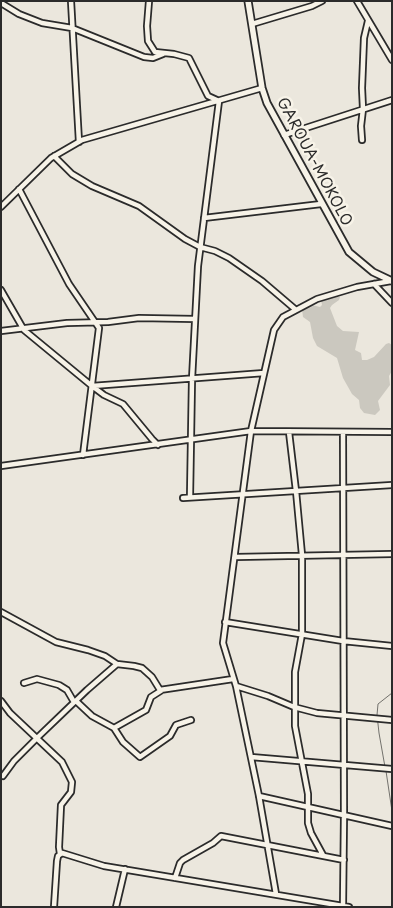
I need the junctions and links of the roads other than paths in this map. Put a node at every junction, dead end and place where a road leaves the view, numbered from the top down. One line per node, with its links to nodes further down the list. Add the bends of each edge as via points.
1 (71, 1): 9 (street)
2 (149, 1): 10 (street, via 148,41 155,52)
3 (248, 1): 8 (main road, GAROUA-MOKOLO)
4 (322, 1): 8 (street)
5 (357, 1): 7 (street)
6 (1, 2): 9 (street, via 42,23)
7 (368, 21): 11 (street); 15 (street, via 364,38)
8 (252, 24): 12 (main road, GAROUA-MOKOLO)
9 (72, 28): 10 (street, via 144,57 153,58); 18 (street)
10 (163, 53): 14 (street, via 189,58 208,96)
11 (392, 60)
12 (262, 88): 14 (street); 16 (main road, GAROUA-MOKOLO)
13 (392, 100): 15 (street)
14 (219, 101): 18 (street); 23 (street)
15 (363, 109): 16 (street); 17 (street)
16 (284, 135): 21 (main road, GAROUA-MOKOLO)
17 (362, 140)
18 (79, 142): 19 (street)
19 (54, 156): 20 (street); 24 (street, via 72,174 139,206)
20 (19, 189): 22 (street); 31 (street, via 69,284)
21 (322, 204): 23 (street); 25 (main road, GAROUA-MOKOLO, via 349,252 373,272)
22 (1, 207)
23 (204, 218): 24 (street)
24 (200, 247): 29 (street, via 215,250 240,266); 30 (street)
25 (391, 281): 26 (street)
26 (374, 284): 28 (street); 29 (street, via 317,299)
27 (1, 290): 32 (street)
28 (392, 303)
29 (296, 310): 34 (street, via 283,317 274,330)
30 (195, 319): 31 (street, via 139,318); 35 (street)
31 (94, 322): 32 (street); 36 (street, via 99,328)
32 (24, 330): 33 (street); 36 (street)
33 (1, 331)
34 (264, 373): 35 (street); 37 (street)
35 (192, 379): 36 (street); 41 (street)
36 (92, 386): 42 (street, via 123,404); 43 (street)
37 (251, 431): 38 (street); 41 (street); 48 (street)
38 (289, 432): 39 (street); 47 (street)
39 (342, 432): 40 (street); 46 (street)
40 (392, 432)
41 (191, 440): 42 (street); 49 (street)
42 (158, 444): 43 (street)
43 (83, 455): 44 (street)
44 (1, 466)
45 (392, 485): 46 (street)
46 (343, 488): 47 (street); 52 (street)
47 (296, 491): 48 (street); 53 (street)
48 (243, 494): 49 (street); 54 (street)
49 (190, 497): 50 (street)
50 (183, 498)
51 (392, 554): 52 (street)
52 (343, 555): 53 (street); 58 (street)
53 (302, 556): 54 (street); 57 (street)
54 (236, 557): 56 (street)
55 (1, 612): 60 (street, via 56,642 88,650)
56 (225, 622): 57 (street); 61 (street, via 223,642)
57 (302, 634): 58 (street); 67 (street, via 295,672)
58 (343, 641): 59 (street); 68 (street)
59 (392, 646)
60 (117, 664): 64 (street, via 142,668); 66 (street)
61 (234, 678): 63 (street); 64 (street)
62 (24, 682): 66 (street, via 37,679 59,685)
63 (236, 686): 67 (street); 73 (street)
64 (162, 690): 71 (street, via 151,697 146,710)
65 (1, 701): 72 (street)
66 (75, 701): 71 (street, via 92,716); 72 (street)
67 (294, 707): 68 (street); 74 (street)
68 (343, 717): 70 (street); 75 (street)
69 (190, 720): 71 (street, via 176,725 170,736 140,757 123,742)
70 (392, 720)
71 (114, 728)
72 (37, 738): 77 (street); 83 (street, via 62,762 72,782 71,792 61,805)
73 (251, 757): 74 (street); 78 (street)
74 (301, 762): 75 (street); 79 (street)
75 (344, 766): 76 (street); 80 (street)
76 (390, 769)
77 (3, 776)
78 (259, 796): 79 (street); 82 (street)
79 (309, 807): 80 (street); 84 (street, via 309,828)
80 (344, 815): 81 (street); 85 (street)
81 (391, 825)
82 (268, 845): 84 (street); 87 (street, via 220,836 183,860); 88 (street)
83 (60, 854): 86 (street); 90 (street)
84 (324, 855): 85 (street)
85 (344, 860): 89 (street)
86 (125, 869): 87 (street); 91 (street)
87 (175, 878): 88 (street)
88 (276, 894): 89 (street)
89 (343, 906): 92 (street)
90 (54, 907)
91 (116, 907)
92 (349, 907)

